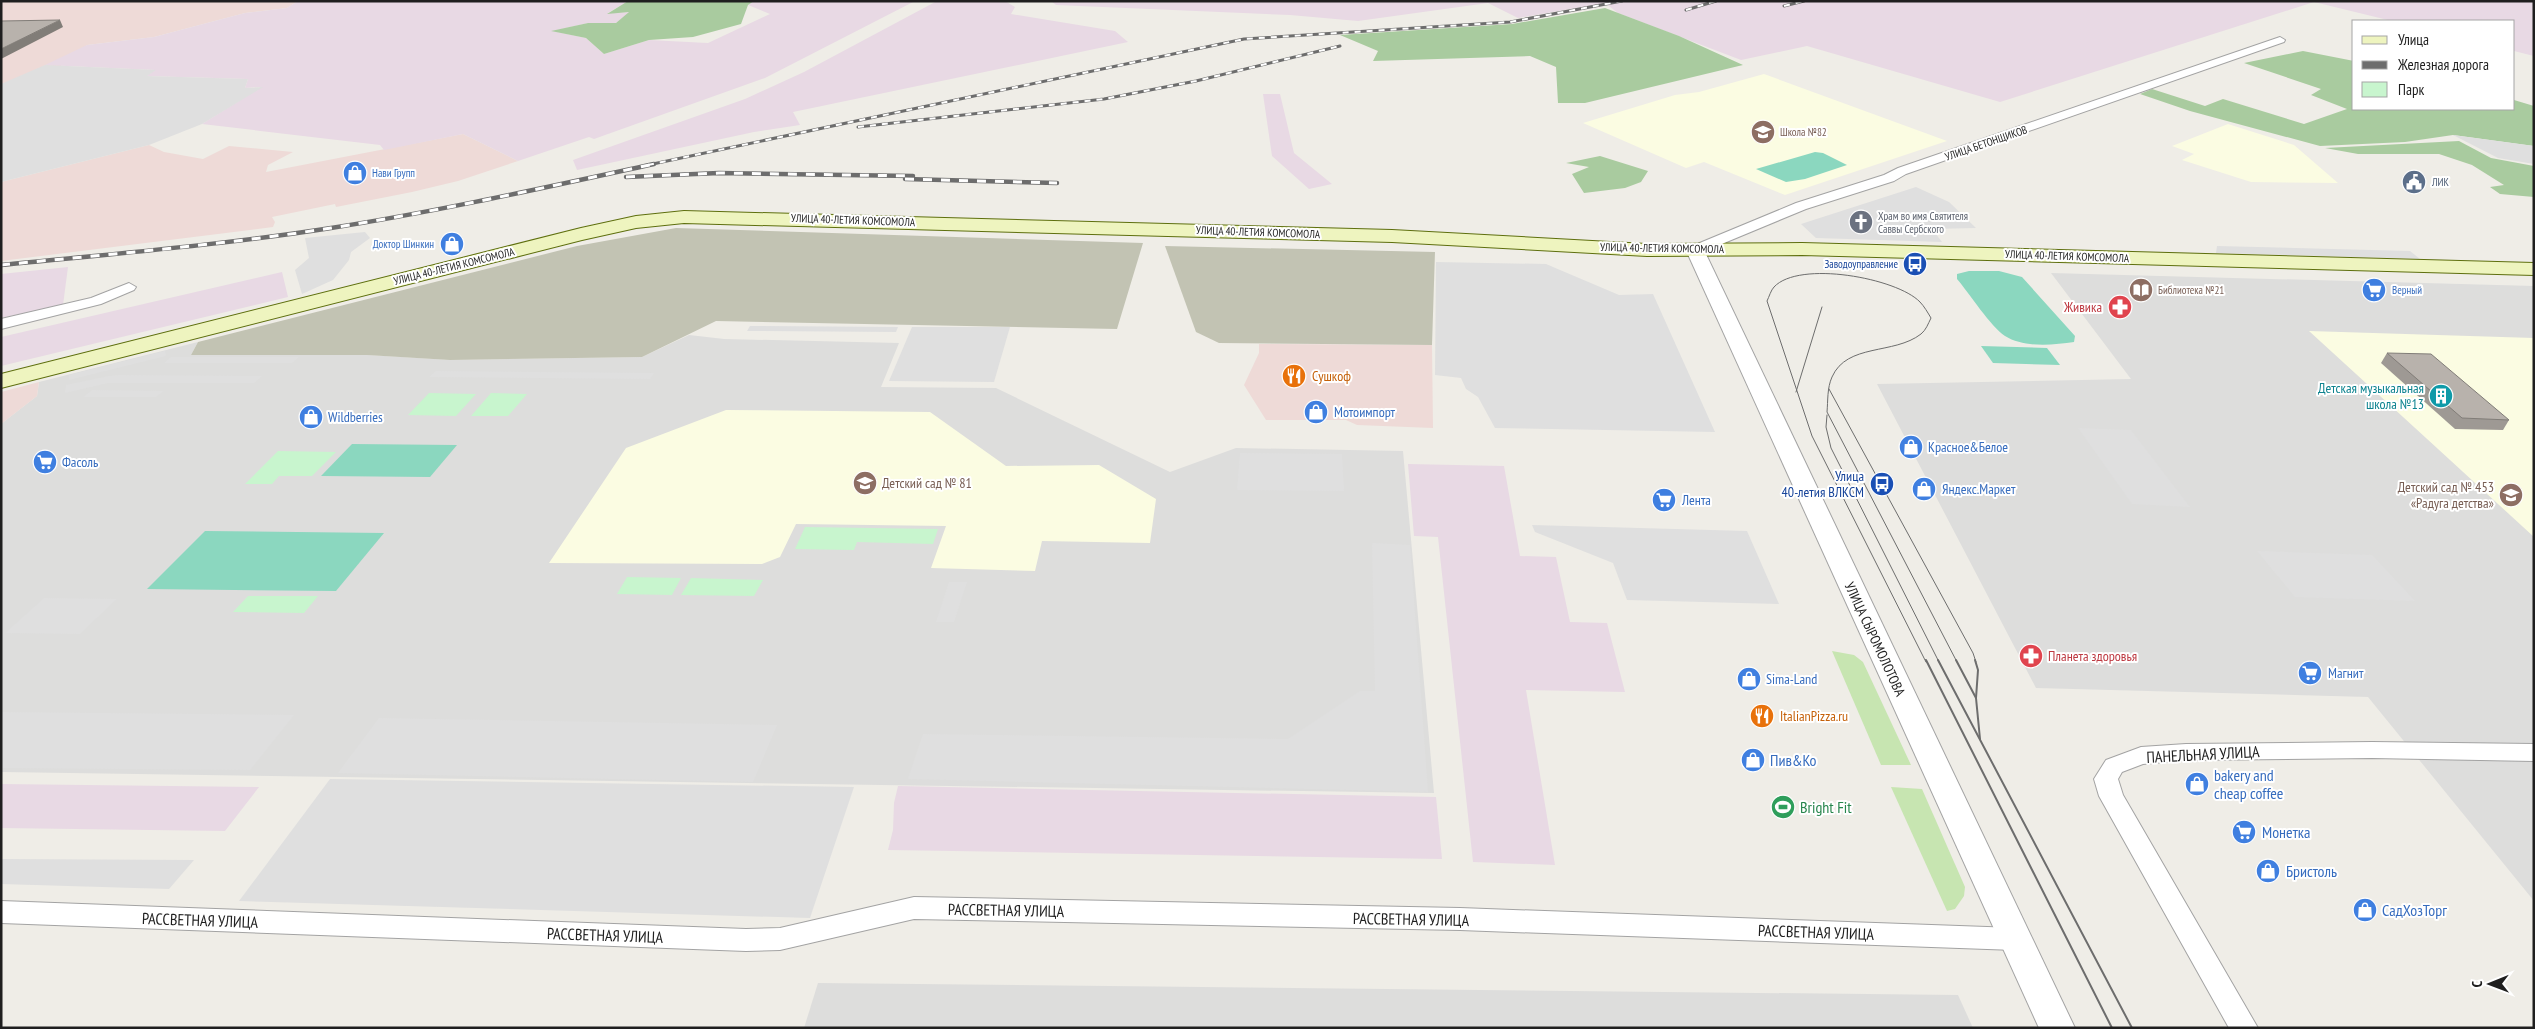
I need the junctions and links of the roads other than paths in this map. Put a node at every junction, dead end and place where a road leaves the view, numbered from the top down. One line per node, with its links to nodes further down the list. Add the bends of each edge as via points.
1 (2280, 40): 2 (street, УЛИЦА БЕТОНЩИКОВ, via 1801,206)
2 (1695, 250): 3 (main road, УЛИЦА 40-ЛЕТИЯ КОМСОМОЛА, via 1802,248); 6 (main road, УЛИЦА 40-ЛЕТИЯ КОМСОМОЛА, via 1392,236 684,217 636,222 572,237); 9 (street, УЛИЦА СЫРОМОЛОТОВА)
3 (2534, 269)
4 (129, 287): 5 (street, via 96,301)
5 (1, 324)
6 (1, 381)
7 (2534, 753): 11 (street, ПАНЕЛЬНАЯ УЛИЦА, via 2372,750 2186,752 2141,756 2114,766 2106,779 2111,796)
8 (1, 912): 9 (street, РАССВЕТНАЯ УЛИЦА, via 746,940 780,939 914,908 1460,919)
9 (2015, 939): 10 (street, УЛИЦА СЫРОМОЛОТОВА)
10 (2057, 1028)
11 (2244, 1028)

